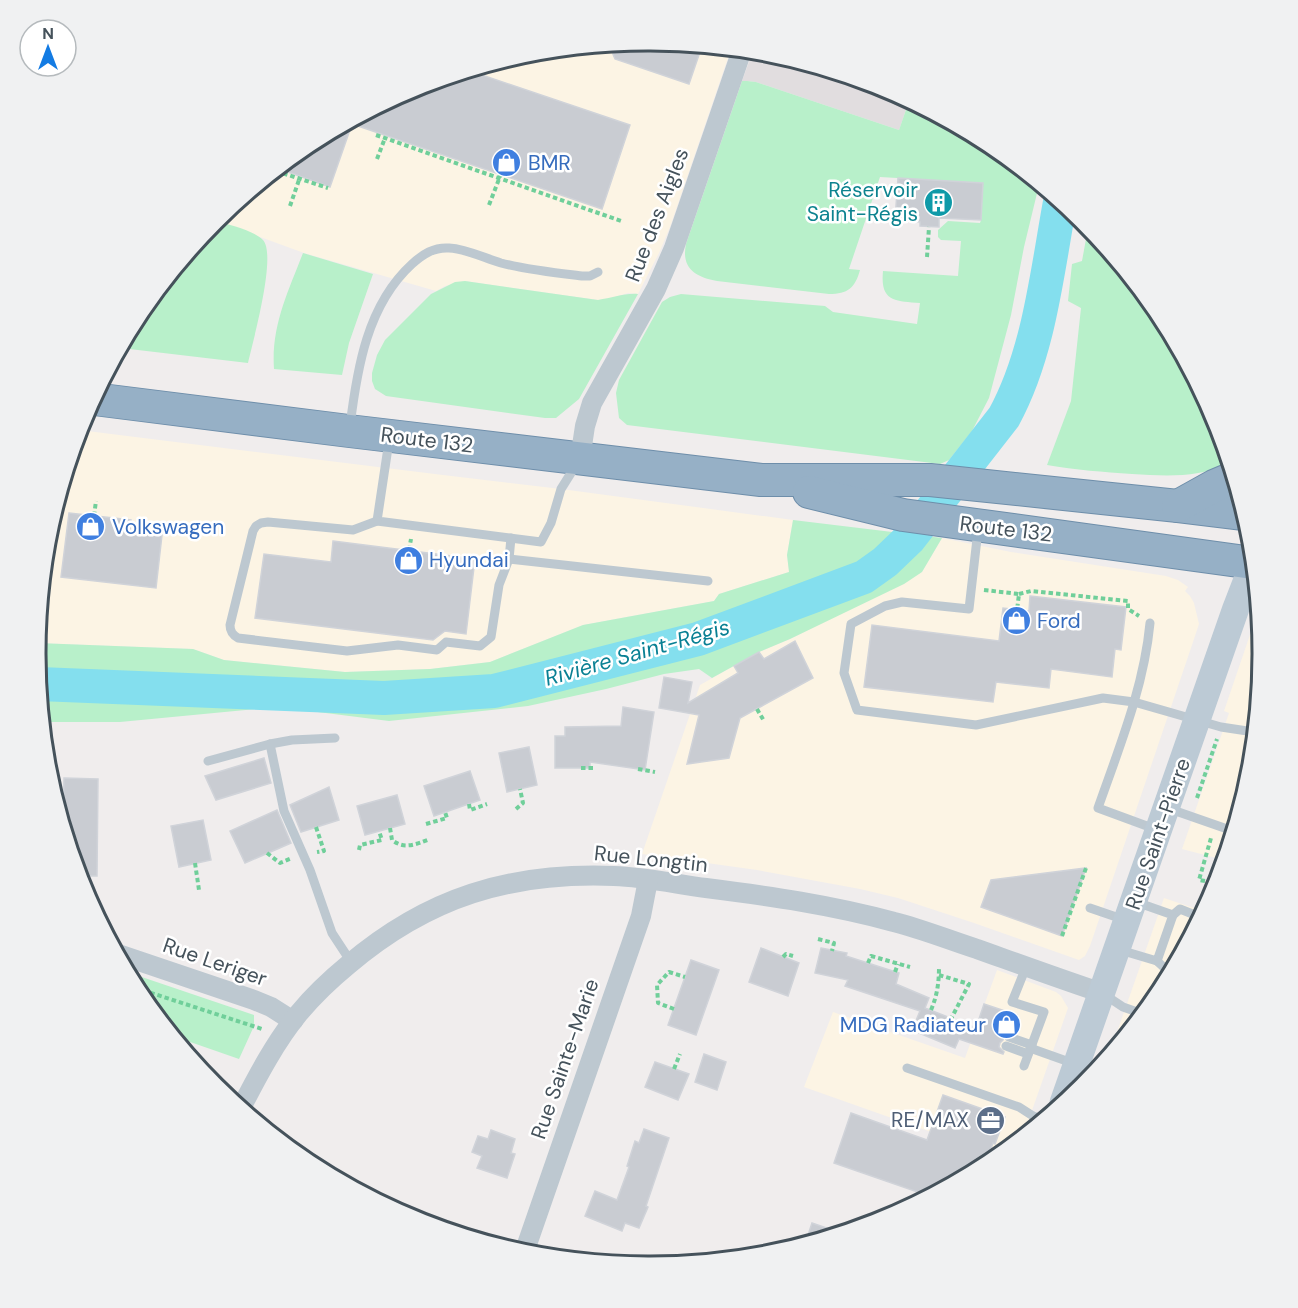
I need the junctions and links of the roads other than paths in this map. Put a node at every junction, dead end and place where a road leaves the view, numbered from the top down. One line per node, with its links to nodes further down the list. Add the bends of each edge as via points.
1 (739, 59): 6 (street, Rue des Aigles, via 674,248 656,289 592,403)
2 (598, 272): 4 (lane, via 582,276 518,267 451,248 426,253 398,278 372,322 357,375)
3 (103, 400): 4 (highway, Route 132)
4 (349, 431): 5 (highway, Route 132)
5 (390, 436): 6 (highway, Route 132); 11 (lane)
6 (580, 459): 7 (highway, Route 132); 13 (lane, via 561,489 541,542)
7 (762, 480): 9 (highway, Route 132, via 930,480); 12 (highway, Route 132, via 903,515)
8 (1226, 481): 9 (highway)
9 (1179, 506): 10 (highway, Route 132)
10 (1235, 513)
11 (377, 521): 13 (lane); 14 (lane, via 353,530 274,522 256,526 230,625 233,635 347,651 398,645 437,650 446,642 480,646 491,637 499,585)
12 (978, 525): 15 (highway, Route 132); 19 (lane, via 969,609 902,602 885,606 851,624 844,673 857,710 976,725 1103,698)
13 (511, 538): 14 (lane)
14 (509, 559): 16 (lane)
15 (1244, 563)
16 (708, 581)
17 (1247, 581): 20 (main road, Rue Saint-Pierre, via 1236,608)
18 (1150, 624): 19 (lane)
19 (1134, 702): 20 (lane); 25 (lane, via 1098,808)
20 (1210, 723): 21 (lane); 25 (main road, Rue Saint-Pierre)
21 (1246, 730)
22 (335, 738): 23 (lane)
23 (270, 744): 24 (lane); 34 (lane, via 284,811 332,933)
24 (208, 761)
25 (1163, 819): 26 (lane); 29 (main road, Rue Saint-Pierre)
26 (1226, 829)
27 (648, 880): 34 (street, Rue Longtin, via 560,877 483,890 402,925); 36 (street, Rue Longtin, via 828,906 923,930); 49 (street, Rue Sainte-Marie, via 641,916)
28 (1090, 908): 29 (lane)
29 (1131, 911): 31 (lane); 32 (main road, Rue Saint-Pierre)
30 (1192, 914): 31 (lane, via 1180,909)
31 (1173, 915): 35 (lane)
32 (1118, 949): 35 (lane); 38 (main road, Rue Saint-Pierre)
33 (129, 958): 40 (street, Rue Leriger, via 254,1000)
34 (351, 962): 40 (street, Rue Longtin)
35 (1157, 962): 37 (lane)
36 (1026, 967): 38 (street, Rue Longtin); 42 (lane, via 1012,1002 1044,1012)
37 (1163, 967)
38 (1101, 993): 39 (lane); 43 (main road, Rue Saint-Pierre)
39 (1134, 1011)
40 (293, 1021): 47 (street, Rue Longtin)
41 (1007, 1041): 42 (lane)
42 (1030, 1049): 43 (lane); 44 (lane)
43 (1077, 1065): 46 (main road, Rue Saint-Pierre)
44 (1024, 1066)
45 (907, 1068): 48 (lane, via 1019,1107)
46 (1070, 1085)
47 (245, 1100)
48 (1034, 1117)
49 (527, 1244)

